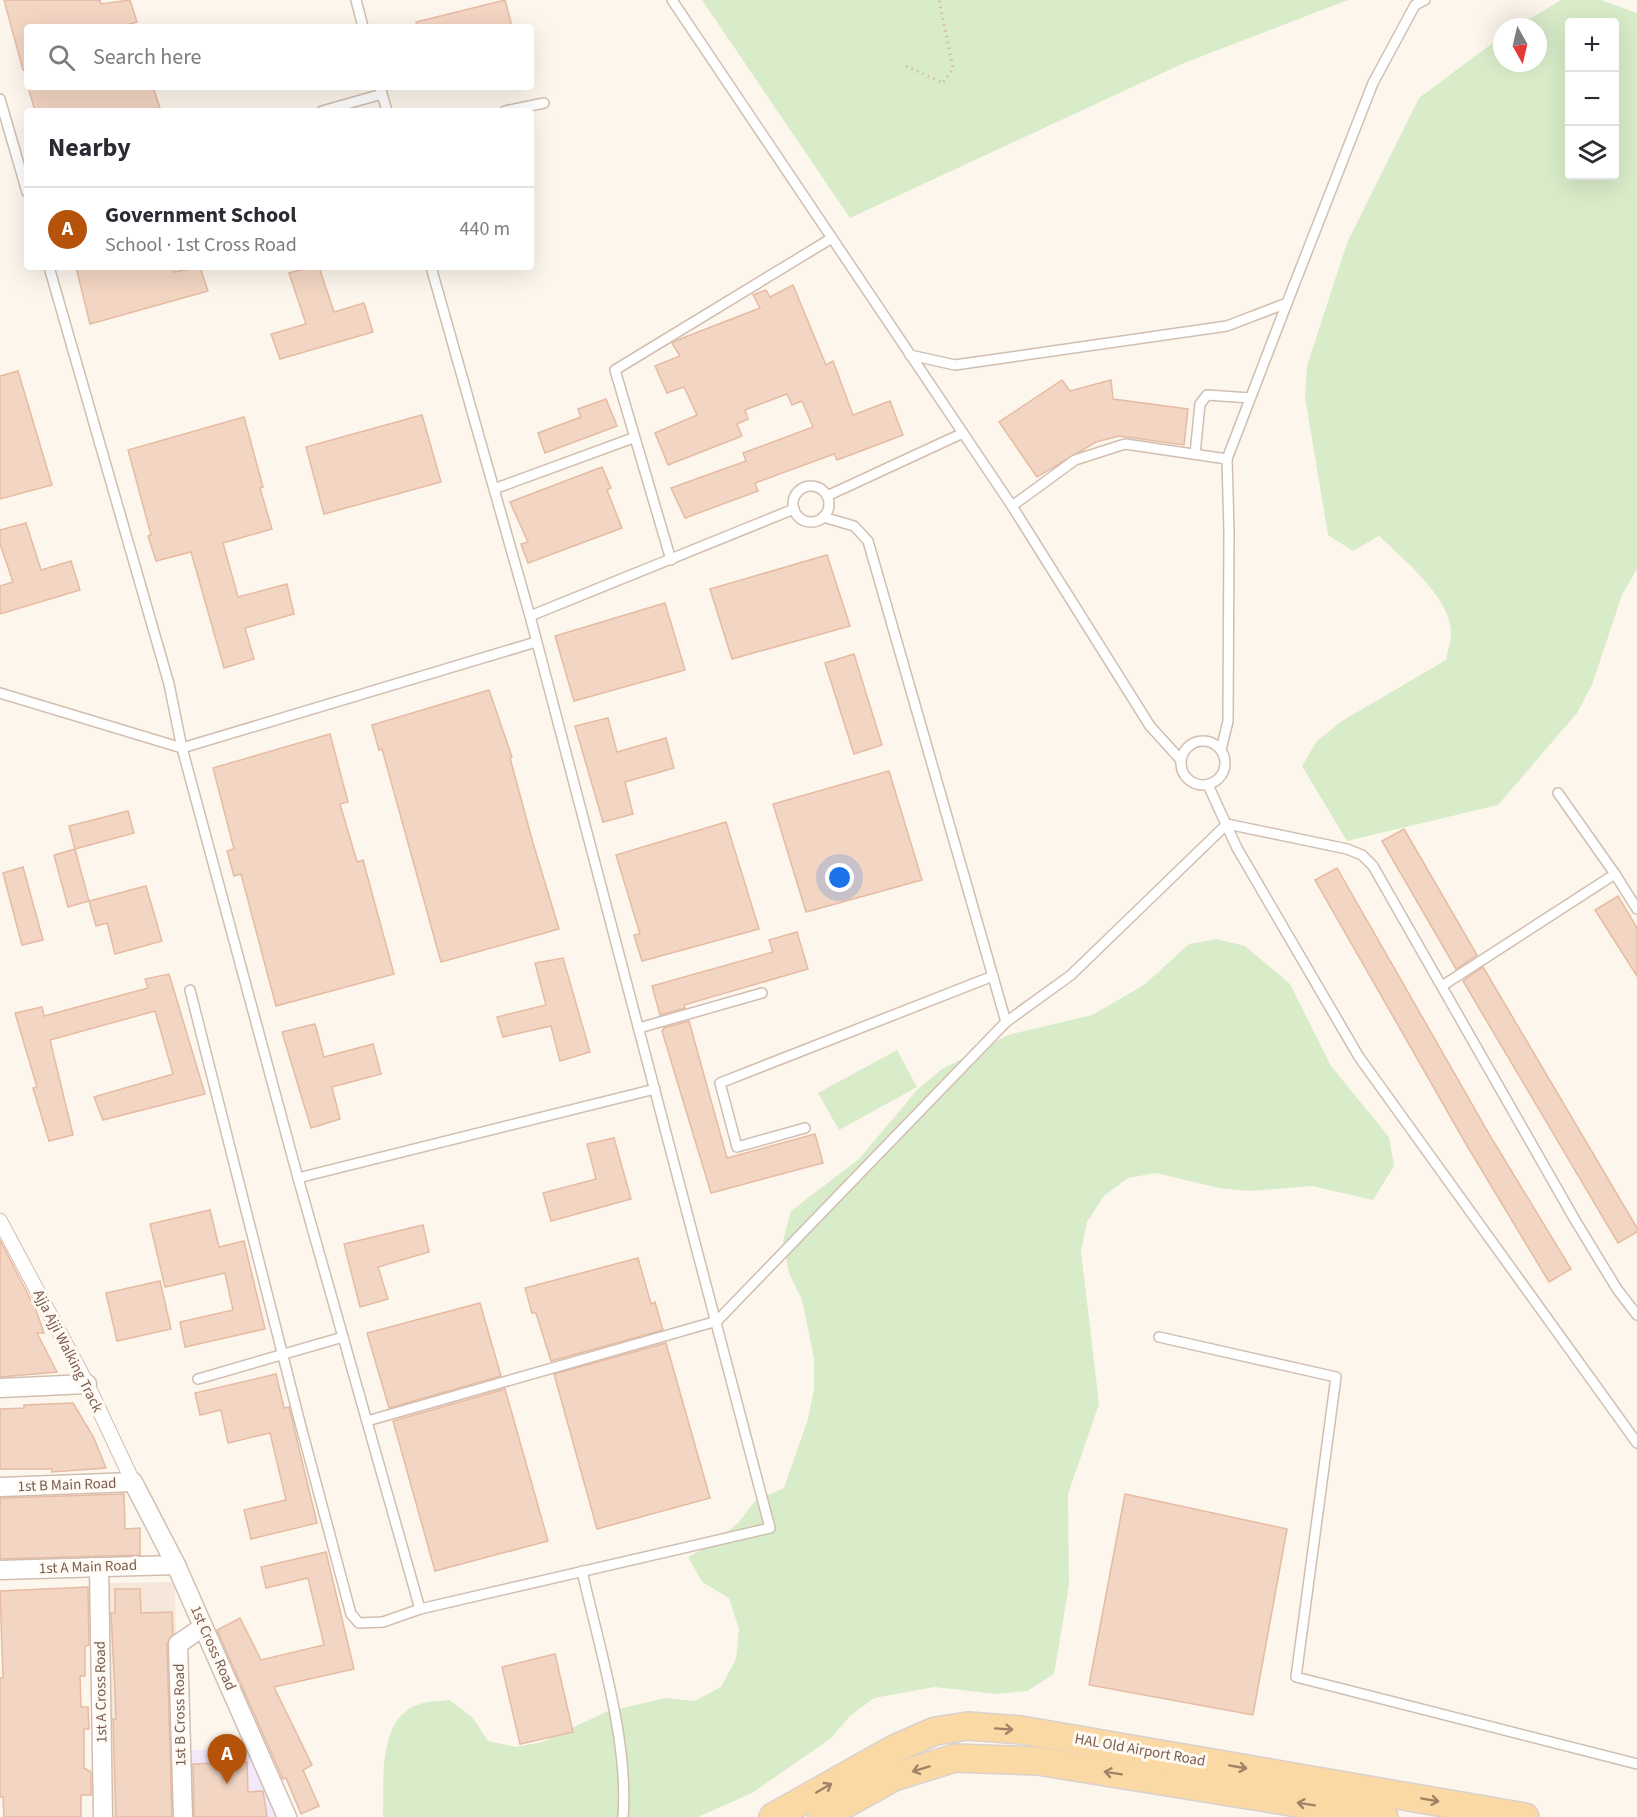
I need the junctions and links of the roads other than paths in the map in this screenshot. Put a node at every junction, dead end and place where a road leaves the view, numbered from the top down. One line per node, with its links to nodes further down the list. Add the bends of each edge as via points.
1 (356, 0): 4 (lane)
2 (672, 0): 12 (lane)
3 (1425, 0): 15 (lane, via 1415,5 1372,83)
4 (362, 24)
5 (381, 90): 8 (lane); 9 (lane)
6 (0, 99): 11 (lane)
7 (544, 103): 10 (lane)
8 (330, 108)
9 (386, 108)
10 (520, 108)
11 (24, 182)
12 (832, 238): 16 (lane); 19 (lane, via 615,370)
13 (50, 270): 31 (lane, via 169,684)
14 (432, 270): 22 (lane)
15 (1287, 303): 16 (lane, via 1227,327 955,365); 17 (lane)
16 (910, 355): 18 (lane)
17 (1250, 398): 20 (lane, via 1207,395 1200,404); 21 (lane)
18 (963, 433): 23 (lane); 24 (lane)
19 (633, 438): 22 (lane); 27 (lane)
20 (1195, 454): 21 (lane); 24 (lane, via 1125,444 1075,460)
21 (1227, 459): 32 (lane, via 1228,721)
22 (494, 489): 28 (lane)
23 (827, 496): 25 (lane, via 819,488 808,487 795,497); 26 (lane, via 828,507)
24 (1012, 506): 33 (lane, via 1150,726)
25 (794, 509): 26 (lane, via 806,521); 27 (lane)
26 (823, 517): 39 (lane, via 854,526 868,541)
27 (672, 560): 28 (lane)
28 (530, 616): 29 (lane)
29 (536, 642): 31 (lane); 44 (lane)
30 (0, 693): 31 (lane)
31 (182, 748): 47 (lane)
32 (1221, 750): 33 (lane, via 1201,740 1188,746); 34 (lane, via 1224,771)
33 (1180, 759): 34 (lane, via 1187,779 1200,786)
34 (1208, 785): 36 (lane)
35 (1558, 794): 37 (lane)
36 (1227, 824): 40 (lane, via 1362,855 1373,866); 43 (lane, via 1071,975); 58 (lane, via 1237,848 1359,1057)
37 (1615, 874): 38 (lane); 40 (lane)
38 (1637, 909)
39 (993, 976): 43 (lane); 46 (lane, via 720,1083 737,1147)
40 (1442, 986): 49 (lane, via 1581,1230)
41 (190, 990): 53 (lane)
42 (762, 993): 44 (lane)
43 (1006, 1022): 50 (lane)
44 (639, 1028): 45 (lane)
45 (655, 1089): 47 (lane); 50 (lane)
46 (805, 1128)
47 (298, 1178): 51 (lane)
48 (0, 1221): 55 (street, Ajja Ajji Walking Track)
49 (1637, 1315)
50 (717, 1321): 57 (lane); 64 (lane, via 770,1528)
51 (343, 1337): 53 (lane); 57 (lane)
52 (1159, 1337): 67 (lane, via 1336,1377 1296,1677)
53 (283, 1355): 54 (lane); 65 (lane, via 351,1614 358,1623 383,1623)
54 (198, 1379)
55 (87, 1384): 56 (street); 59 (street, Ajja Ajji Walking Track)
56 (0, 1388)
57 (367, 1421): 65 (lane)
58 (1637, 1443)
59 (133, 1482): 60 (street, 1st B Main Road); 61 (street, 1st Cross Road)
60 (0, 1487)
61 (176, 1565): 62 (street, 1st A Main Road); 66 (street, 1st Cross Road)
62 (99, 1567): 63 (street, 1st A Main Road); 68 (street, 1st A Cross Road)
63 (0, 1570)
64 (582, 1571): 65 (lane); 71 (lane, via 620,1745 625,1787)
65 (420, 1609)
66 (203, 1627): 69 (street, 1st B Cross Road, via 178,1644); 70 (street, 1st Cross Road)
67 (1637, 1764)
68 (103, 1817)
69 (183, 1817)
70 (287, 1817)
71 (623, 1817)
72 (773, 1817): 75 (main road, HAL Old Airport Road, one-way to 75, via 894,1749 935,1731 968,1726 1021,1730)
73 (822, 1817): 74 (main road, HAL Old Airport Road, one-way to 73, via 1038,1761 955,1758 894,1777)
74 (1384, 1817)
75 (1525, 1817)

